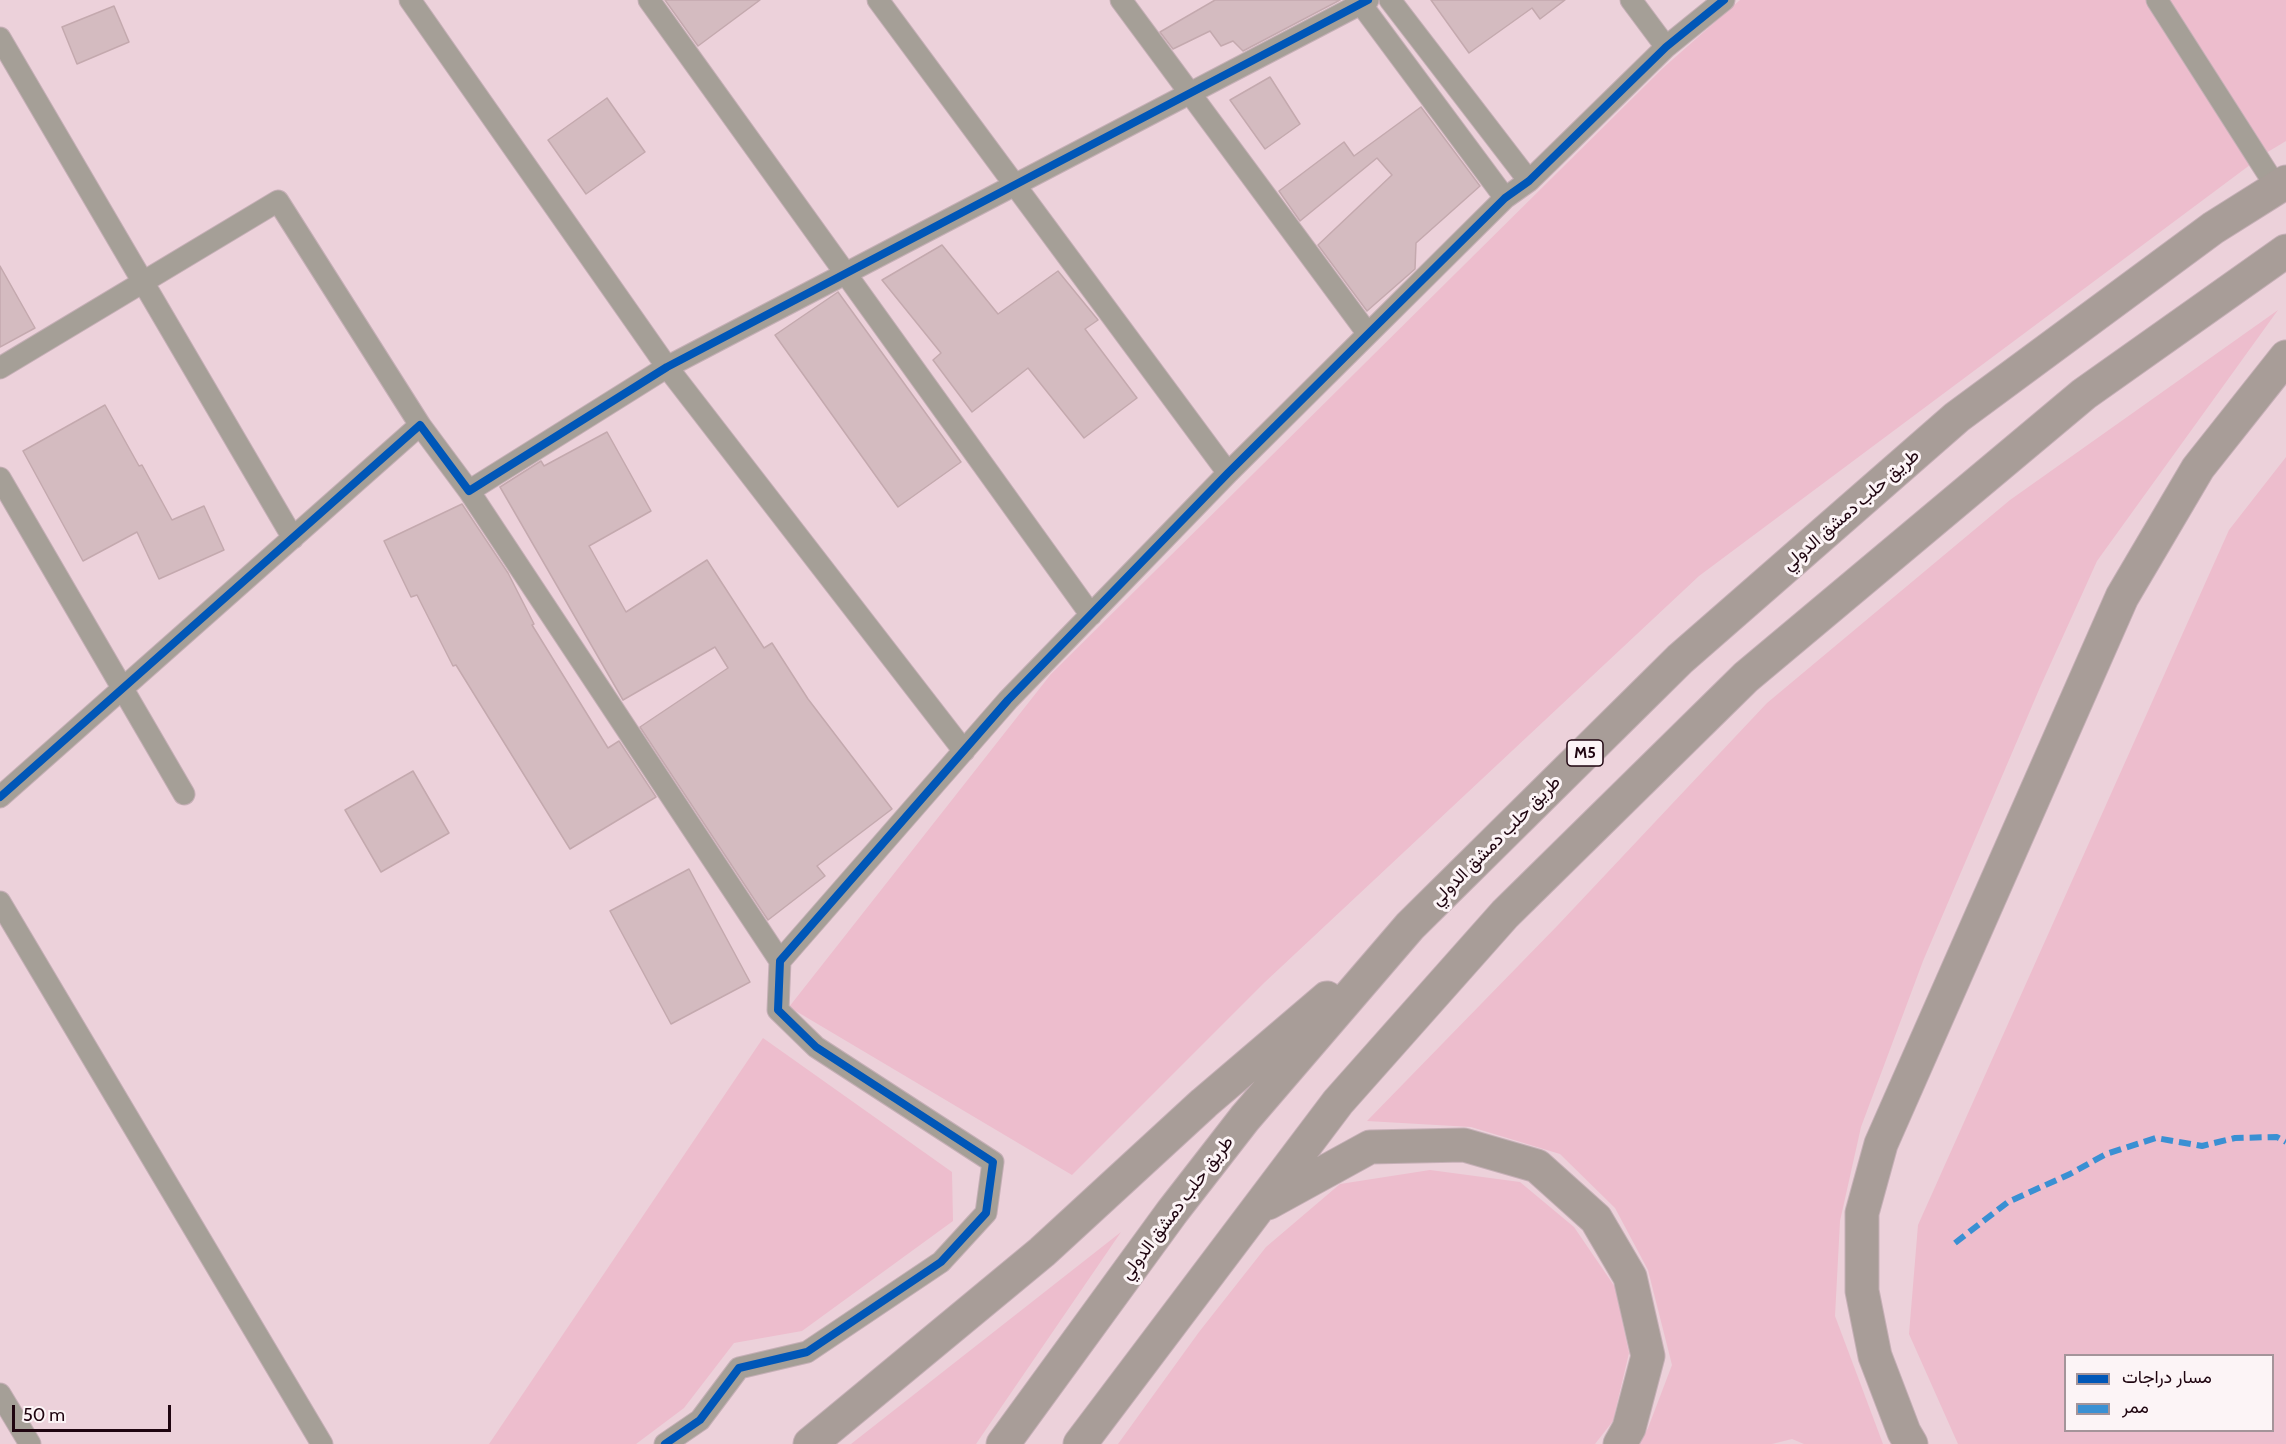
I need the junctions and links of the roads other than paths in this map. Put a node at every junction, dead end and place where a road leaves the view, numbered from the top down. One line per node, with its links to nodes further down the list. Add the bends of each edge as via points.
1 (411, 0): 22 (street)
2 (649, 0): 18 (street)
3 (878, 0): 14 (street)
4 (1121, 0): 12 (street)
5 (1390, 0): 13 (street)
6 (1631, 0): 11 (street)
7 (1724, 0): 11 (street)
8 (2157, 0): 15 (street)
9 (1362, 2): 12 (street); 16 (street)
10 (0, 38): 19 (street)
11 (1666, 47): 13 (street)
12 (1190, 94): 14 (street); 20 (street)
13 (1529, 181): 16 (street)
14 (1015, 185): 18 (street); 25 (street)
15 (2281, 185): 35 (highway, طريق حلب دمشق الدولي / M5, via 2213,228 1957,417 1680,660)
16 (1505, 198): 20 (street)
17 (2286, 251): 37 (highway, via 2084,394 1746,677 1505,914 1338,1102)
18 (846, 274): 22 (street); 29 (street)
19 (143, 282): 23 (street); 24 (street, via 278,201); 28 (street)
20 (1368, 334): 25 (street)
21 (2286, 357): 46 (highway, via 2198,468 2122,597 1881,1144 1862,1213 1862,1291 1875,1356)
22 (667, 367): 27 (street); 31 (street)
23 (0, 368)
24 (420, 425): 27 (street); 28 (street)
25 (1228, 473): 29 (street)
26 (0, 478): 30 (street)
27 (469, 491): 36 (street)
28 (293, 538): 30 (street)
29 (1091, 615): 31 (street)
30 (123, 689): 32 (street); 33 (street)
31 (964, 751): 36 (street)
32 (184, 794)
33 (0, 797)
34 (0, 902): 40 (street)
35 (1410, 926): 42 (highway, via 1204,1102 1042,1252); 43 (highway, طريق حلب دمشق الدولي / M5, via 1245,1118)
36 (780, 961): 41 (street, via 778,1010 816,1047 993,1162 986,1213 941,1262 807,1352 739,1368 700,1420)
37 (1256, 1209): 44 (highway); 45 (highway, via 1370,1147 1464,1144 1537,1166 1596,1219 1630,1277 1648,1356 1629,1428)
38 (0, 1394): 39 (street)
39 (30, 1444)
40 (322, 1444)
41 (665, 1444)
42 (810, 1444)
43 (1003, 1444)
44 (1080, 1444)
45 (1620, 1444)
46 (1911, 1444)

